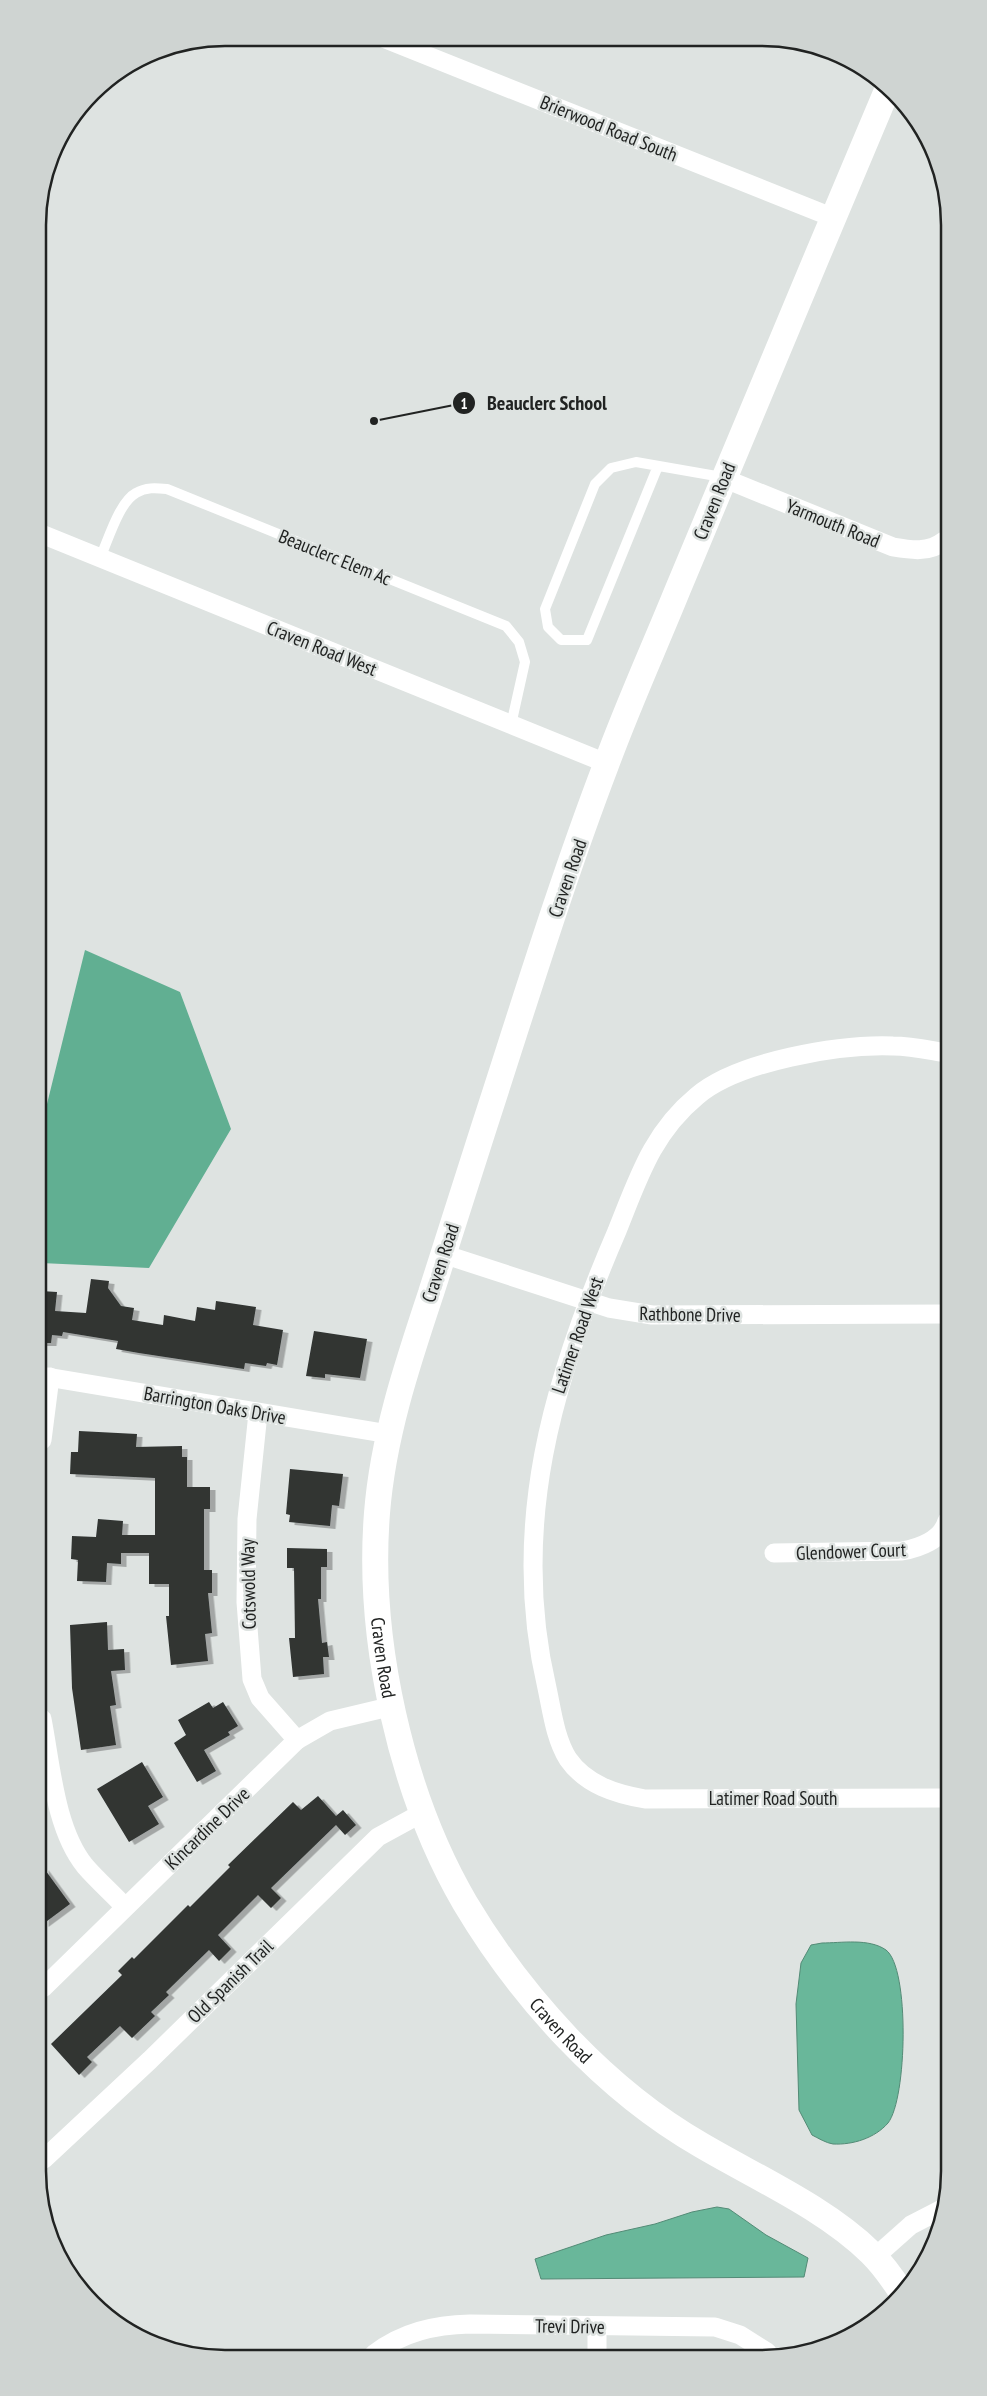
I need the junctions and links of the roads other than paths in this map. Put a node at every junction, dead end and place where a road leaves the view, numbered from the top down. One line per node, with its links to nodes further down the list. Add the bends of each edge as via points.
1 (405, 47): 3 (street, Brierwood Road South)
2 (885, 96): 3 (street, Craven Road)
3 (834, 218): 5 (street, Craven Road)
4 (658, 466): 4 (lane, via 636,462 611,468 595,484 545,609 548,627 561,640 587,640); 5 (lane)
5 (723, 478): 7 (street, Yarmouth Road, via 892,548 915,551); 10 (street, Craven Road)
6 (46, 536): 8 (street, Craven Road West)
7 (941, 543)
8 (100, 558): 9 (street, Craven Road West); 9 (lane, Beauclerc Elem Ac, via 121,511 135,493 150,488 167,489 506,626 519,642 525,662)
9 (511, 725): 10 (street, Craven Road West)
10 (606, 763): 12 (street, Craven Road)
11 (941, 1052): 13 (street, Latimer Road West, via 895,1046 840,1048 753,1067 725,1077 698,1094 674,1117 652,1148)
12 (443, 1254): 13 (street, Rathbone Drive); 17 (street, Craven Road)
13 (586, 1302): 14 (street, Rathbone Drive, via 621,1312 652,1315); 23 (street, Latimer Road West, via 554,1402 540,1471 533,1535 532,1602 541,1662 559,1740 569,1760)
14 (941, 1314)
15 (46, 1377): 16 (street, Barrington Oaks Drive)
16 (258, 1413): 17 (street, Barrington Oaks Drive); 22 (street, Cotswold Way, via 247,1520 246,1602 252,1679 260,1698)
17 (389, 1434): 20 (street, Craven Road, via 377,1519 376,1574 382,1656)
18 (941, 1530): 19 (street, Glendower Court, via 925,1544 908,1550)
19 (774, 1553)
20 (393, 1706): 22 (street, Kincardine Drive, via 330,1721); 25 (street, Craven Road)
21 (46, 1740): 26 (street, via 61,1817 69,1840 84,1865)
22 (297, 1740): 26 (street, Kincardine Drive)
23 (601, 1787): 24 (street, Latimer Road South, via 617,1794 645,1799)
24 (941, 1798)
25 (422, 1813): 28 (street, Old Spanish Trail, via 378,1836); 30 (street, Craven Road, via 473,1915 511,1973 568,2040 640,2104 698,2144 816,2211)
26 (126, 1907): 27 (street, Kincardine Drive)
27 (46, 1985)
28 (46, 2157)
29 (936, 2212): 30 (street, via 911,2225)
30 (875, 2257): 31 (street, Craven Road)
31 (898, 2287)
32 (597, 2327): 33 (street, Trevi Drive, via 446,2324 408,2334); 34 (street); 35 (street, Trevi Drive, via 715,2327 740,2335)
33 (381, 2350)
34 (597, 2350)
35 (764, 2350)

